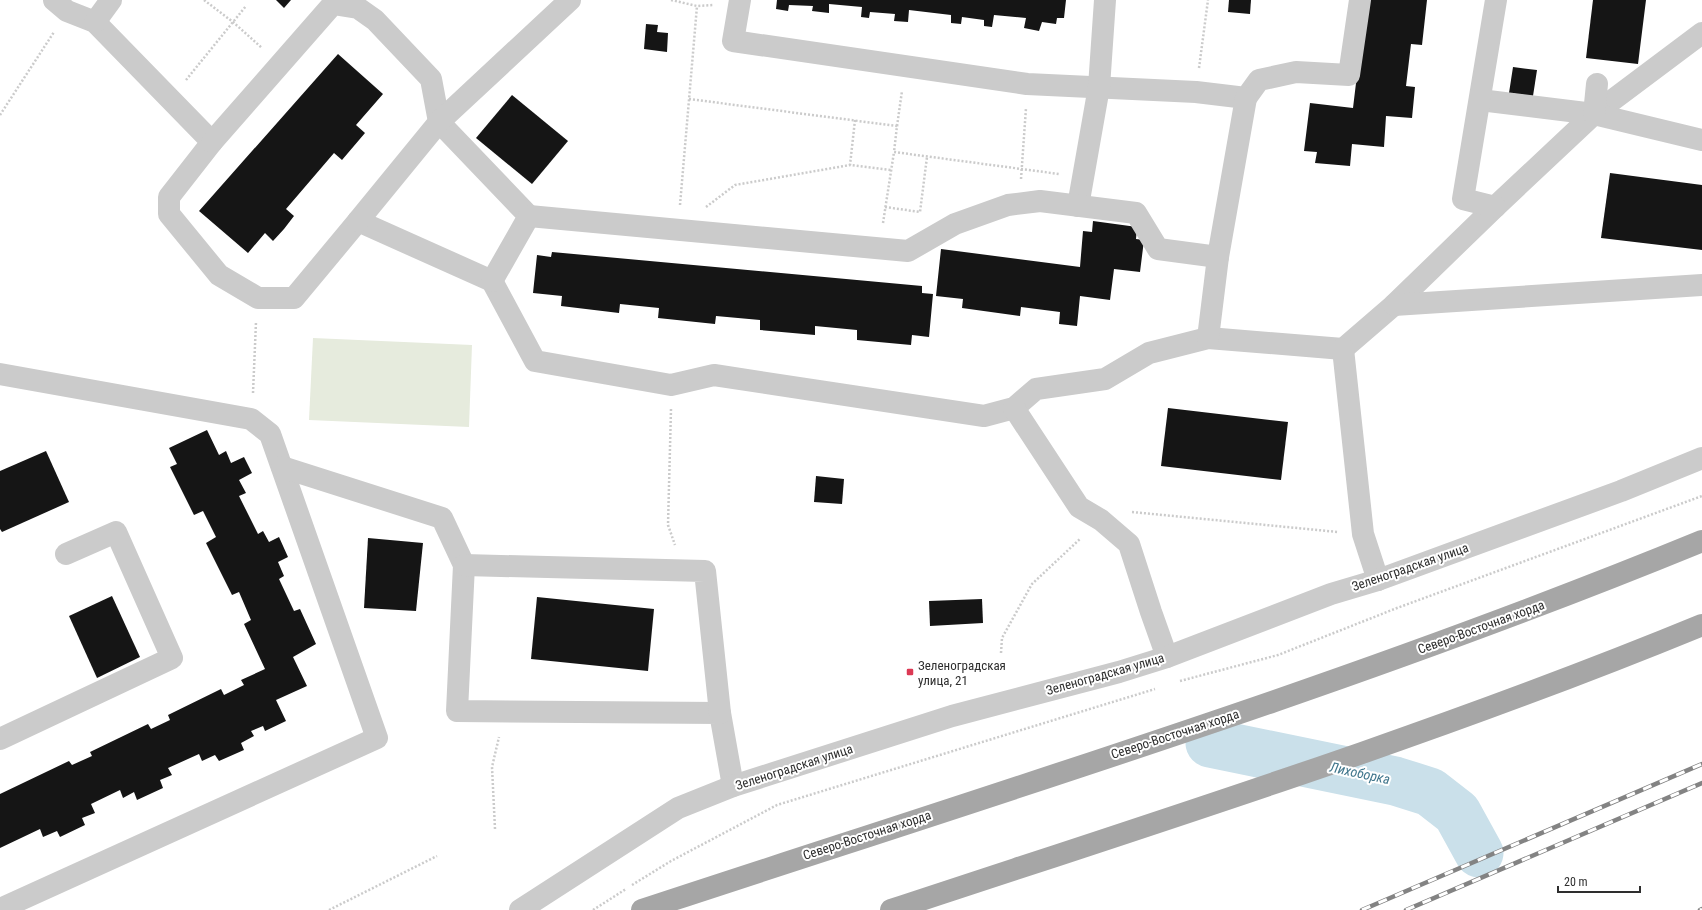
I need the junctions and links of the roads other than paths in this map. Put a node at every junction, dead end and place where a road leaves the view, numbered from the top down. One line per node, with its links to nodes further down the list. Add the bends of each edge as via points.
1 (110, 0): 8 (street)
2 (570, 0): 15 (street)
3 (1105, 0): 11 (street)
4 (1360, 0): 12 (street, via 1349,75 1296,72 1259,80)
5 (1496, 0): 13 (street)
6 (739, 2): 11 (street, via 733,41 1028,84)
7 (60, 6): 8 (street)
8 (95, 22): 17 (street)
9 (1702, 33): 14 (street)
10 (1597, 84): 14 (street)
11 (1099, 87): 12 (street, via 1196,92); 18 (street)
12 (1246, 98): 22 (street)
13 (1480, 100): 14 (street); 19 (street, via 1463,199)
14 (1594, 114): 16 (street); 19 (street)
15 (439, 122): 17 (street, via 431,79 375,20 358,8 333,4); 20 (street); 21 (street)
16 (1702, 140)
17 (212, 142): 21 (street, via 169,197 169,214 219,275 258,298 294,298)
18 (1078, 206): 20 (street, via 1040,201 1008,205 955,224 908,251); 22 (street, via 1136,213 1158,248)
19 (1495, 207): 25 (street)
20 (529, 216): 23 (street)
21 (358, 221): 23 (street)
22 (1218, 257): 26 (street)
23 (492, 280): 29 (street, via 535,361 671,385 714,376 984,416)
24 (1702, 285): 25 (street)
25 (1394, 305): 27 (street)
26 (1208, 338): 27 (street); 29 (street, via 1149,353 1105,379 1036,388)
27 (1343, 349): 35 (street, via 1363,534)
28 (0, 374): 31 (street, via 251,419 270,434)
29 (1014, 408): 37 (street, via 1079,507 1101,520 1129,544)
30 (1702, 458): 35 (street, Зеленоградская улица, via 1621,491)
31 (282, 467): 34 (street, via 442,518); 41 (street, via 377,738)
32 (1702, 541): 43 (main road, Северо-Восточная хорда, via 1503,619 1247,710)
33 (66, 554): 39 (street, via 116,532 172,658)
34 (464, 565): 38 (street, via 705,571); 38 (street, via 457,711)
35 (1378, 580): 37 (street, Зеленоградская улица, via 1331,594)
36 (1702, 625): 44 (main road, via 1530,692 1272,784)
37 (1167, 656): 40 (street, Зеленоградская улица, via 1119,672 952,716)
38 (720, 713): 40 (street)
39 (0, 739)
40 (733, 786): 42 (street, Зеленоградская улица, via 678,808)
41 (0, 909)
42 (520, 910)
43 (642, 910)
44 (891, 910)

